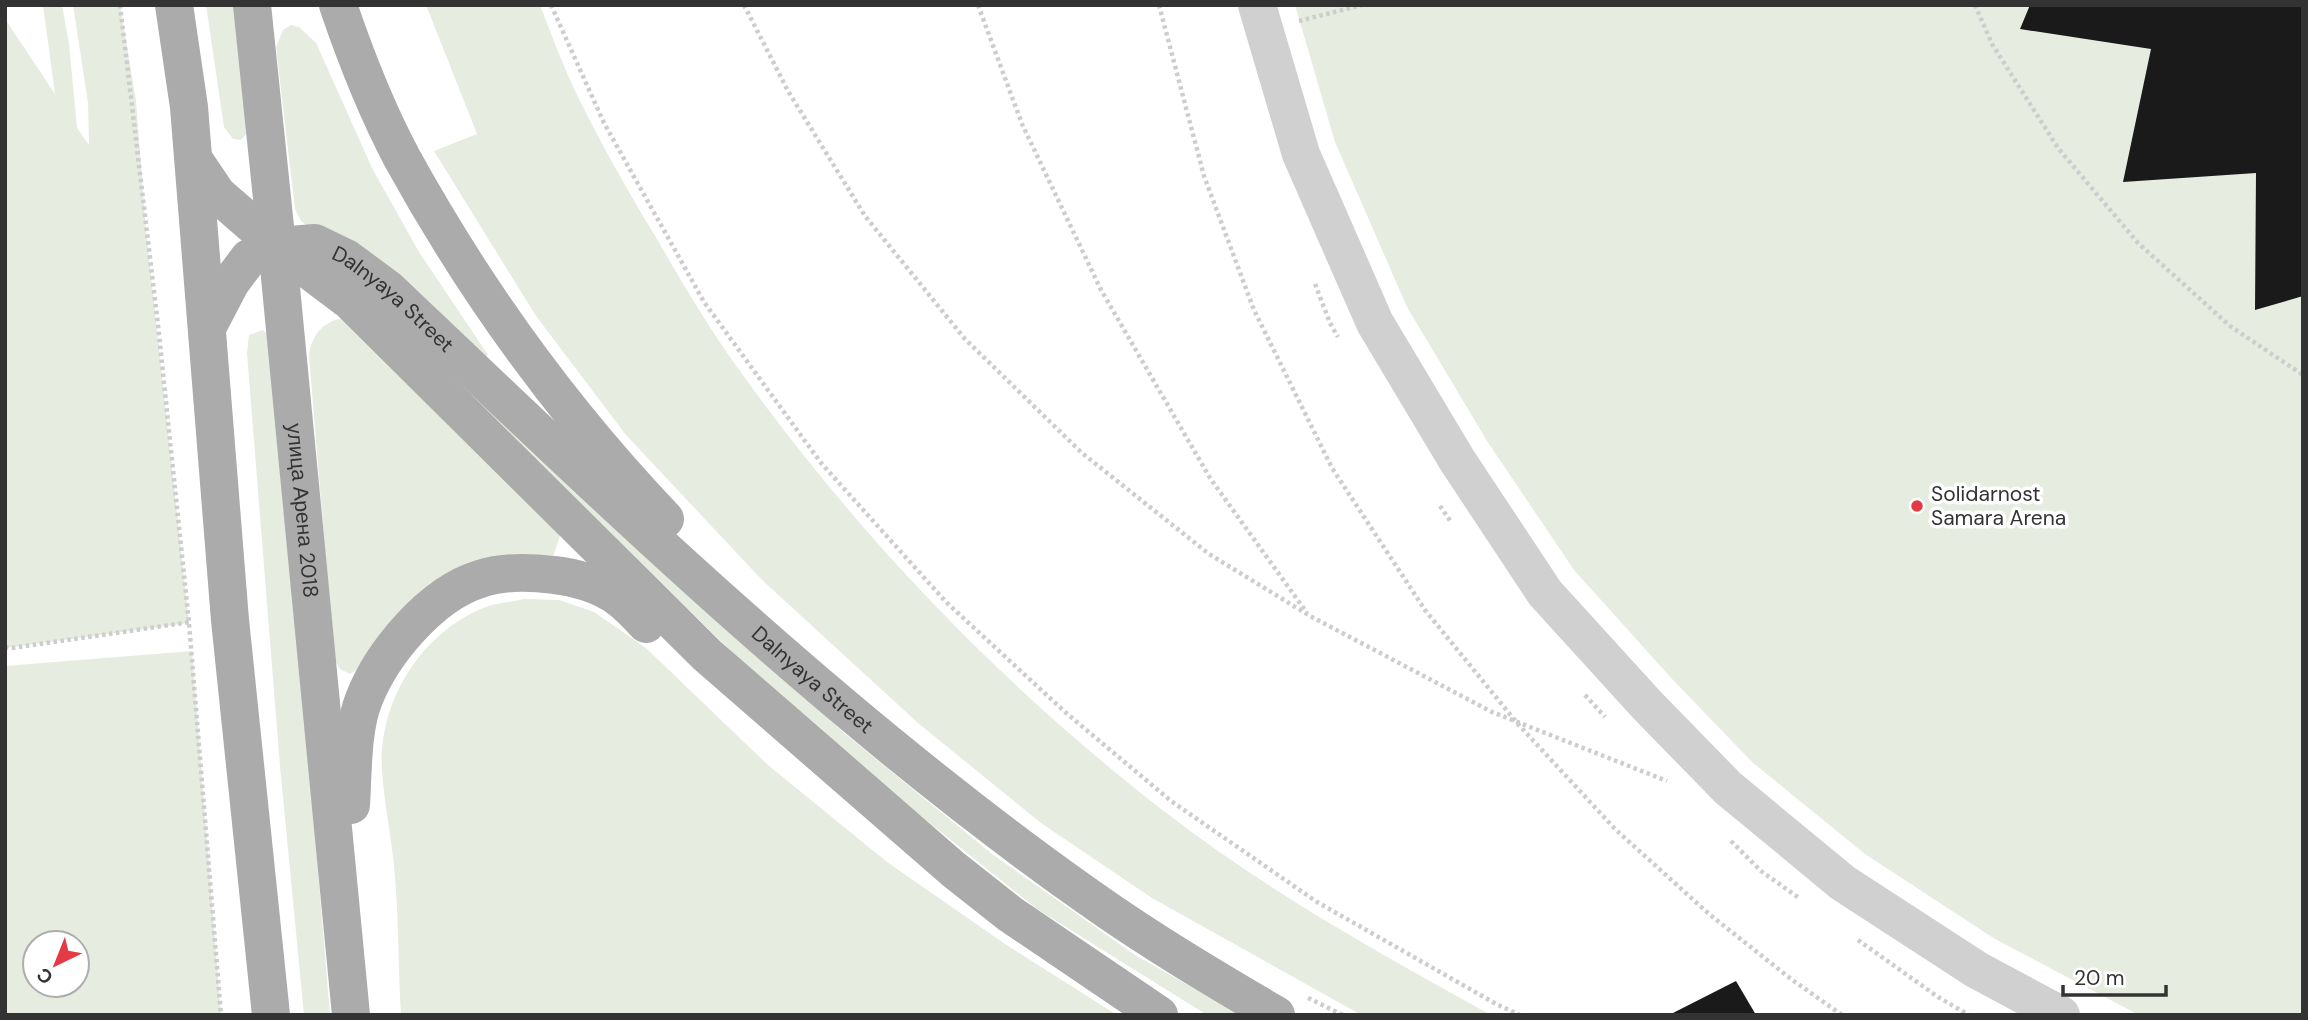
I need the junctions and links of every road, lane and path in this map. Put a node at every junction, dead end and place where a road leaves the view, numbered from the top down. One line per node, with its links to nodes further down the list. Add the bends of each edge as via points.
1 (120, 5): 17 (path)
2 (174, 5): 11 (main road)
3 (252, 5): 12 (main road, улица Арена 2018)
4 (338, 5): 19 (main road, via 401,156 524,350 630,482)
5 (551, 5): 30 (path, via 604,122 704,302 821,463 946,603 1171,801 1317,902)
6 (744, 5): 15 (path, via 788,91 865,216 965,339 1082,453 1209,554)
7 (978, 5): 15 (path, via 1022,124 1101,290 1210,478)
8 (1159, 5): 20 (path, via 1204,176 1254,310 1332,468 1425,610)
9 (1257, 5): 32 (lane, via 1301,154 1375,323 1457,460 1545,593 1728,788 1833,875 1976,970)
10 (1975, 5): 14 (path, via 1993,44 2058,149 2138,243 2230,326)
11 (194, 160): 12 (main road, via 217,194); 13 (main road)
12 (277, 246): 13 (main road, via 248,258); 19 (main road, Dalnyaya Street, via 315,243 346,258 388,289 623,513); 22 (main road, Dalnyaya Street, via 349,301 707,655); 23 (main road, улица Арена 2018)
13 (208, 326): 16 (main road)
14 (2303, 375)
15 (1310, 616): 20 (path)
16 (230, 620): 17 (path); 26 (main road)
17 (190, 623): 18 (path); 25 (path)
18 (5, 647)
19 (832, 696): 24 (main road, Dalnyaya Street, via 981,819 1092,900)
20 (1517, 723): 21 (path); 31 (path, via 1615,829 1709,914)
21 (1672, 783)
22 (953, 870): 23 (main road, via 845,804 618,597 574,577 529,572 480,579 447,594 388,653 363,701 355,746); 28 (main road, Dalnyaya Street)
23 (343, 916): 27 (main road, улица Арена 2018)
24 (1291, 1006): 29 (path)
25 (221, 1015)
26 (271, 1015)
27 (351, 1015)
28 (1159, 1015)
29 (1343, 1015)
30 (1520, 1015)
31 (1842, 1015)
32 (2061, 1015)

